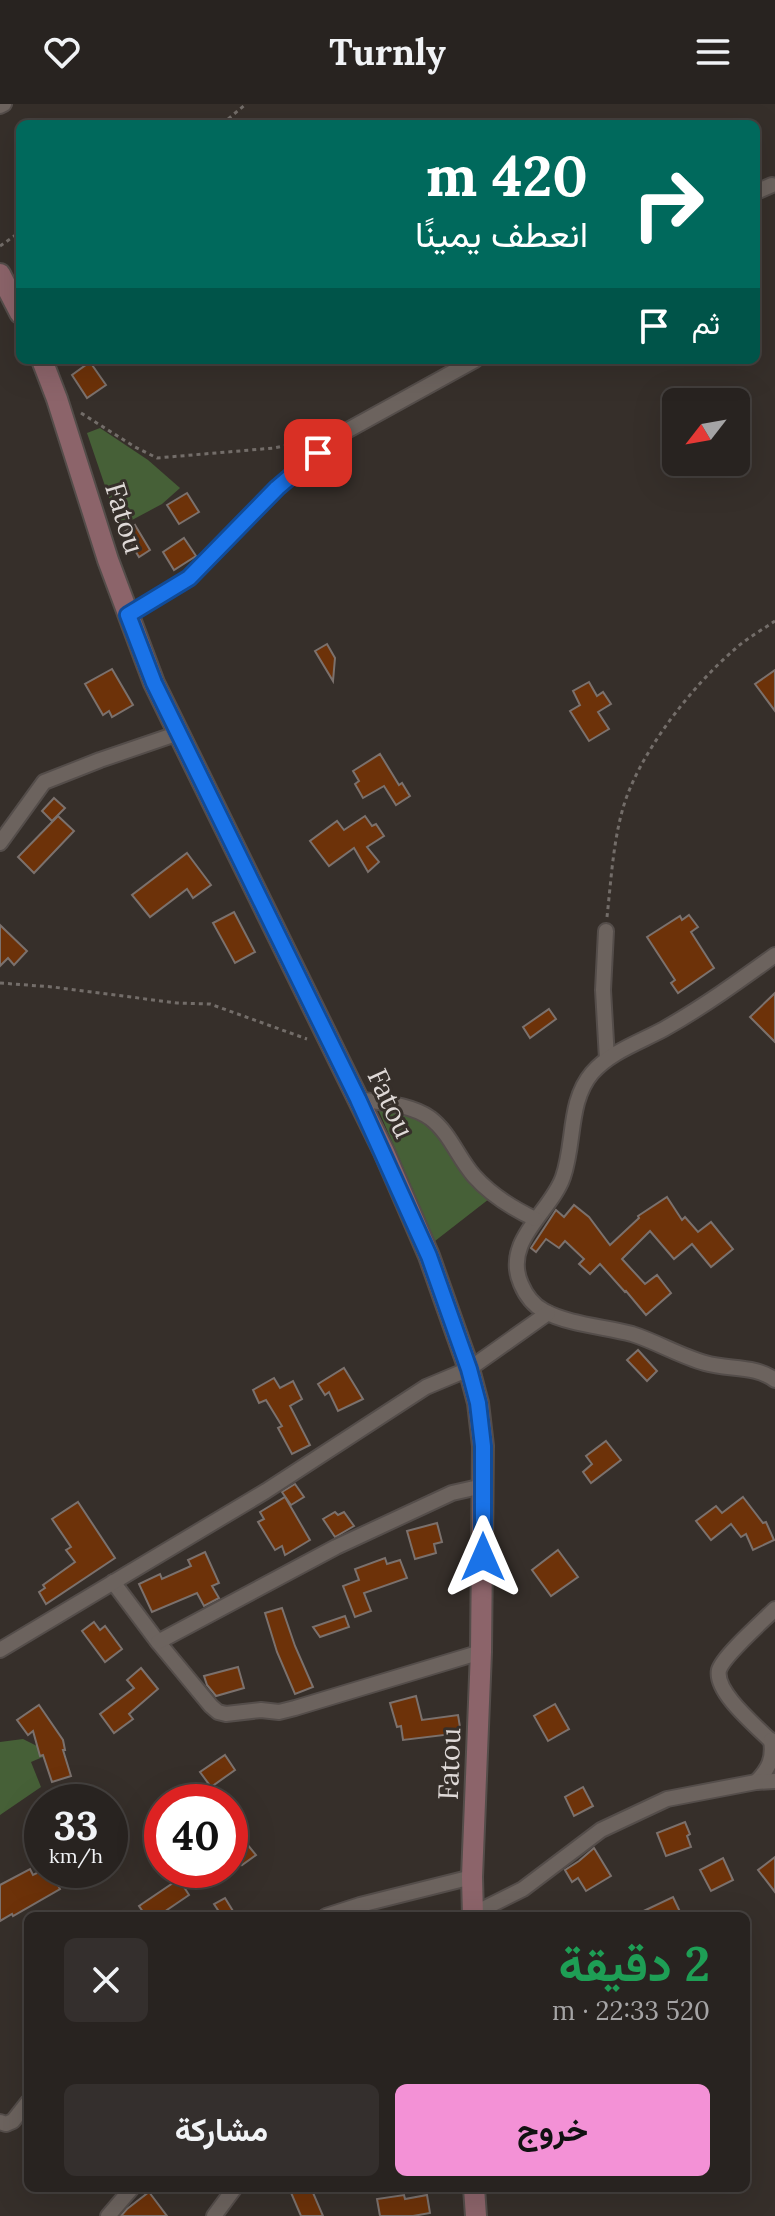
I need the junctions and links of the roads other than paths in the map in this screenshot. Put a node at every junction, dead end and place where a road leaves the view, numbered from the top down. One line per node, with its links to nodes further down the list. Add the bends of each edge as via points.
1 (772, 185): 2 (street)
2 (760, 190)
3 (0, 274): 4 (street)
4 (16, 305)
5 (44, 364): 7 (street, Fatou)
6 (468, 364): 7 (street, via 339,435 277,488 189,578)
7 (128, 615): 8 (street, Fatou)
8 (179, 733): 9 (street, via 44,782); 13 (street, Fatou)
9 (0, 843)
10 (606, 931): 12 (street)
11 (775, 955): 12 (street, via 686,1016)
12 (607, 1059): 14 (street, via 591,1074 576,1102 562,1180)
13 (358, 1099): 14 (street, via 429,1117 480,1182); 16 (street, Fatou, via 429,1256)
14 (535, 1219): 15 (street, via 519,1248 519,1279 526,1295)
15 (548, 1313): 16 (street); 17 (street)
16 (469, 1369): 18 (street, Fatou, via 478,1403); 19 (street, via 426,1387)
17 (775, 1380)
18 (483, 1486): 21 (street, via 452,1493 336,1547); 23 (street, Fatou)
19 (113, 1582): 21 (street); 22 (street)
20 (775, 1609): 24 (street, via 719,1671 723,1689)
21 (158, 1642): 23 (street, via 211,1706 226,1714 279,1712)
22 (0, 1650)
23 (481, 1652): 27 (street, Fatou)
24 (773, 1742): 26 (street, via 768,1770)
25 (775, 1781): 26 (street)
26 (756, 1782): 30 (street, via 667,1799 640,1811 601,1830 523,1889)
27 (472, 1877): 28 (street); 29 (street, Fatou)
28 (338, 1912)
29 (473, 1912)
30 (479, 1912)
31 (24, 2107): 32 (street, via 13,2121)
32 (0, 2122)
33 (129, 2192): 36 (street)
34 (231, 2192): 37 (street)
35 (474, 2192): 38 (street)
36 (108, 2216)
37 (214, 2216)
38 (476, 2216)

